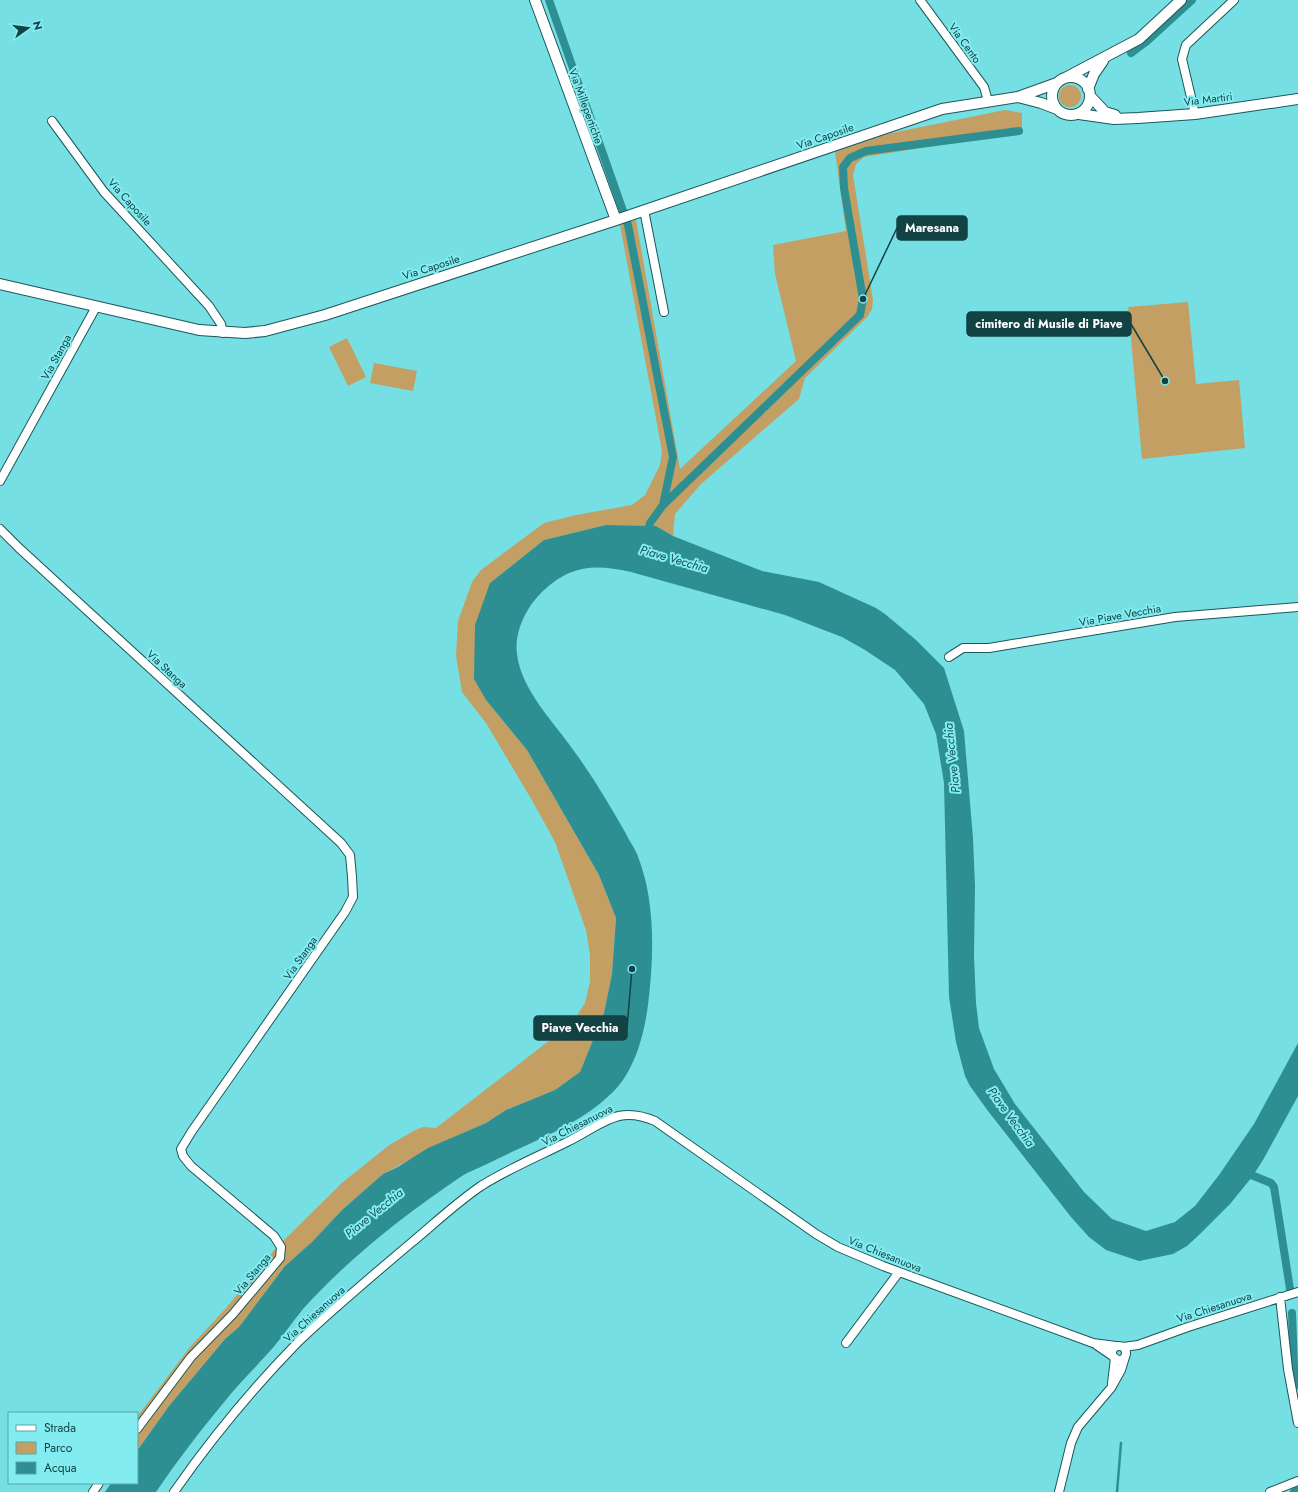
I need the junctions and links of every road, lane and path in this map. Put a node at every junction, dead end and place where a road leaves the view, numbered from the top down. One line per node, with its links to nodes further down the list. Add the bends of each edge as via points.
1 (535, 0): 18 (street, Via Millepertiche)
2 (920, 0): 11 (street, Via Cento, via 984,87)
3 (1181, 0): 5 (street, via 1139,39)
4 (1234, 0): 14 (street, via 1186,45 1183,51 1182,59)
5 (1104, 59): 6 (street); 8 (street, via 1094,74)
6 (1067, 77): 7 (street); 8 (street, via 1081,80)
7 (1057, 83): 9 (street, Via Caposile); 12 (street, via 1052,96)
8 (1089, 93): 13 (street, via 1087,107); 15 (street, Via Martiri, via 1105,112)
9 (1018, 97): 11 (street, Via Caposile); 12 (street, Via Caposile)
10 (1298, 99): 14 (street, Via Martiri)
11 (988, 101): 17 (street, Via Caposile, via 942,109)
12 (1057, 109): 13 (street, via 1068,115)
13 (1079, 114): 15 (street, Via Martiri)
14 (1195, 114): 15 (street, Via Martiri)
15 (1120, 118)
16 (52, 121): 22 (street, Via Caposile, via 104,192 210,306 221,324)
17 (644, 210): 18 (street, Via Caposile); 21 (street)
18 (619, 218): 22 (street, Via Caposile, via 305,322 265,331)
19 (0, 284): 20 (street, Via Caposile)
20 (96, 307): 22 (street, Via Caposile); 23 (street, Via Stanga)
21 (664, 312)
22 (223, 333)
23 (0, 480)
24 (0, 529): 38 (street, Via Stanga, via 341,843 350,855 353,897 345,912 181,1149 191,1166 274,1236 281,1247 280,1258 191,1358)
25 (1298, 607): 26 (street, Via Piave Vecchia, via 1175,617 989,648 963,648)
26 (949, 657)
27 (899, 1272): 30 (street); 31 (street, Via Chiesanuova); 40 (street, Via Chiesanuova, via 844,1250 816,1234 656,1121 640,1114 618,1115 483,1185 430,1227 284,1357 217,1436)
28 (1298, 1292): 29 (street, Via Chiesanuova)
29 (1280, 1298): 32 (street, Via Chiesanuova); 37 (street, via 1288,1369)
30 (846, 1343)
31 (1093, 1343): 33 (street, Via Chiesanuova); 35 (street, Via Chiesanuova)
32 (1138, 1345): 33 (street, Via Chiesanuova); 34 (street, Via Chiesanuova)
33 (1120, 1347): 34 (street); 35 (street, via 1113,1351)
34 (1126, 1356): 35 (street, via 1121,1360); 36 (street)
35 (1114, 1358): 36 (street)
36 (1111, 1388): 41 (street, via 1078,1427)
37 (1298, 1424)
38 (138, 1428)
39 (1298, 1481): 42 (street)
40 (174, 1492)
41 (1058, 1492)
42 (1270, 1492)

